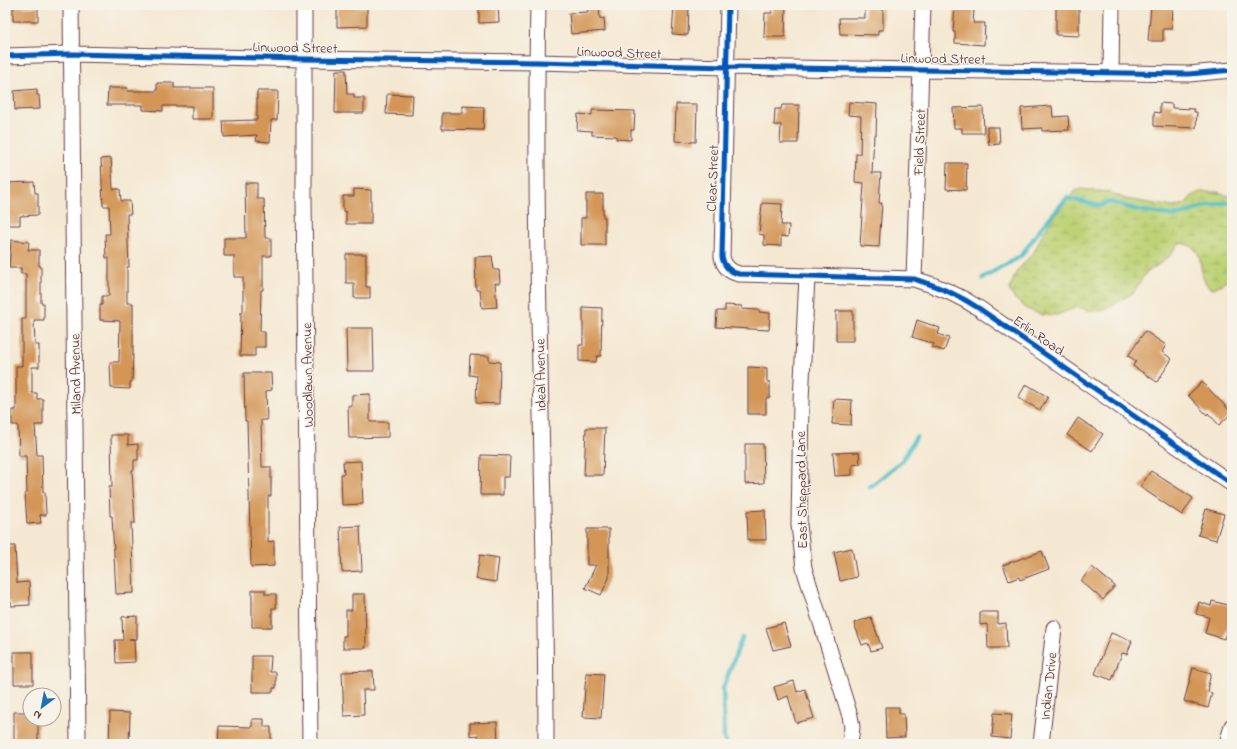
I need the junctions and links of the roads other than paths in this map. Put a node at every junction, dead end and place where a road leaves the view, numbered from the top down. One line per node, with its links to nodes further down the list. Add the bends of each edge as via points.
1 (71, 5): 7 (street, Miland Avenue)
2 (304, 5): 9 (street, Woodlawn Avenue)
3 (538, 5): 10 (street, Ideal Avenue)
4 (728, 5): 11 (street, Clear Street)
5 (923, 5): 12 (street, Field Street)
6 (1112, 5): 14 (street)
7 (71, 54): 8 (street, Linwood Street); 9 (street, Linwood Street); 20 (street, Miland Avenue)
8 (5, 56)
9 (304, 59): 10 (street, Linwood Street); 21 (street, Woodlawn Avenue)
10 (537, 62): 11 (street, Linwood Street); 22 (street, Ideal Avenue)
11 (727, 67): 12 (street, Linwood Street); 15 (street, Clear Street, via 723,262 731,272 739,274)
12 (921, 70): 14 (street, Linwood Street); 16 (street, Field Street)
13 (1232, 70): 14 (street, Linwood Street, via 1189,74)
14 (1111, 73)
15 (807, 276): 16 (street, Erlin Road); 23 (street, East Sheppard Lane, via 799,525 804,568 850,716)
16 (914, 279): 17 (street, Erlin Road, via 963,298)
17 (1232, 484)
18 (1054, 628): 24 (street, Indian Drive)
19 (1232, 726): 25 (street)
20 (78, 744)
21 (310, 744)
22 (546, 744)
23 (850, 744)
24 (1041, 744)
25 (1227, 744)

